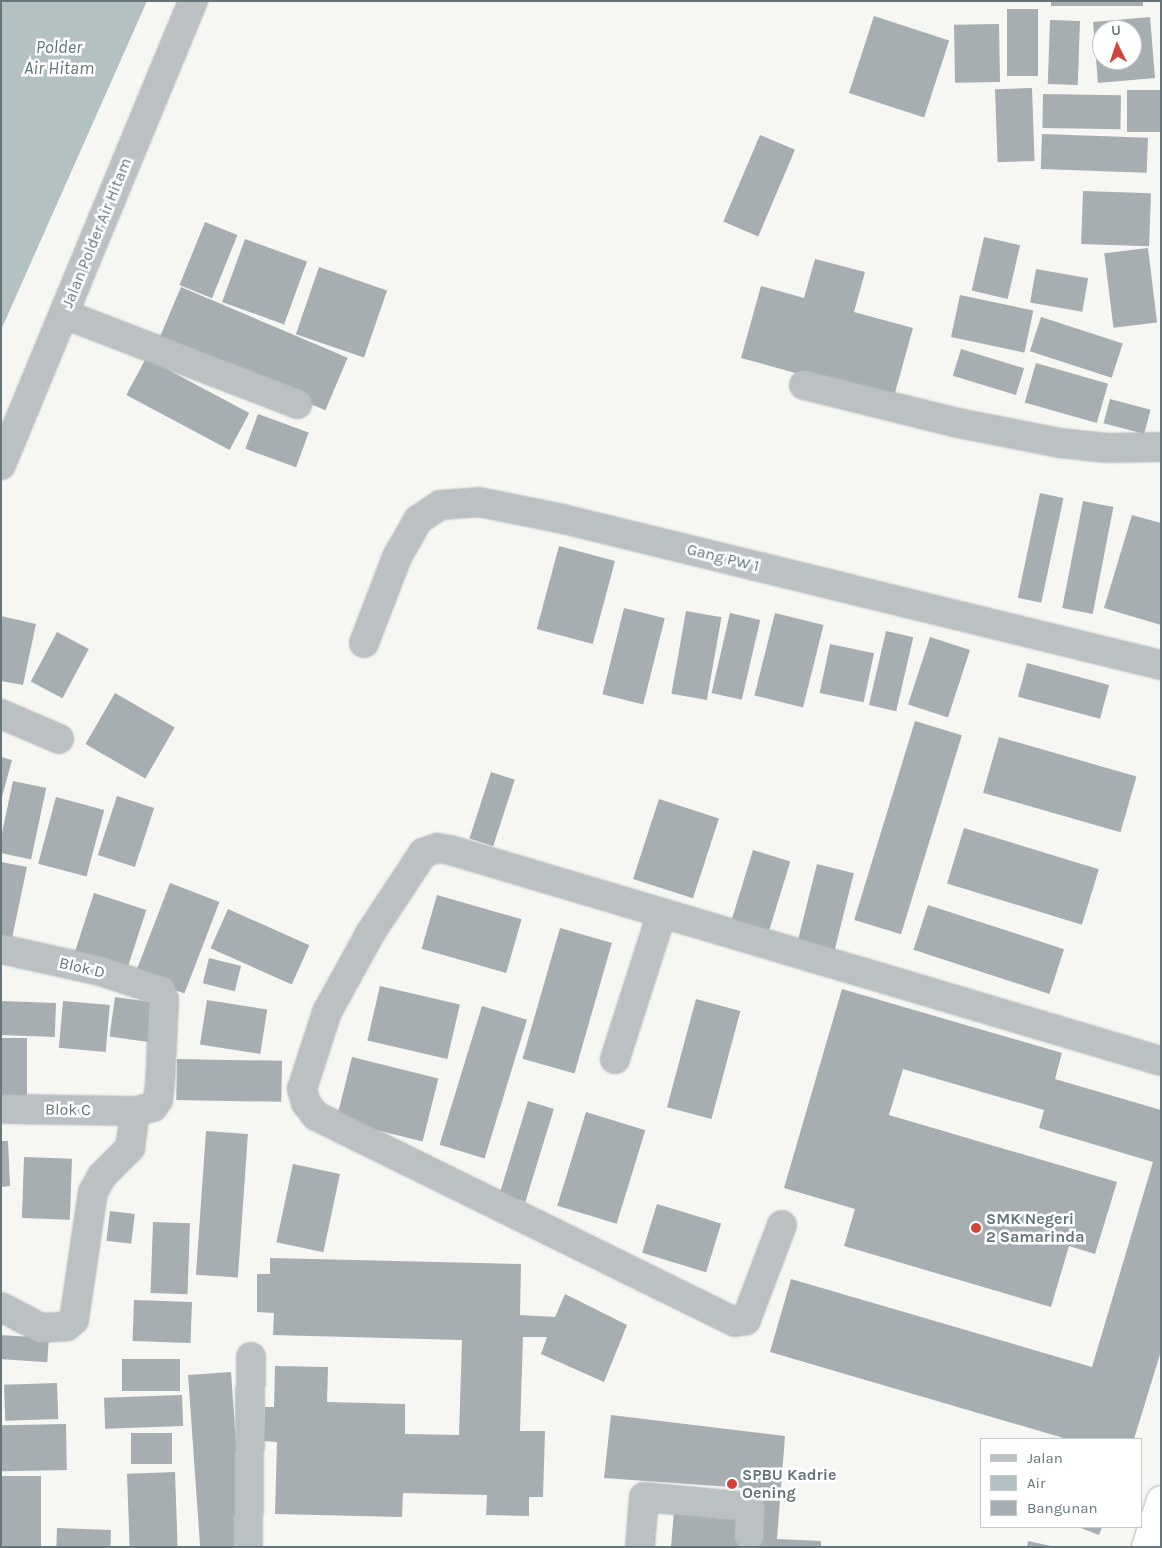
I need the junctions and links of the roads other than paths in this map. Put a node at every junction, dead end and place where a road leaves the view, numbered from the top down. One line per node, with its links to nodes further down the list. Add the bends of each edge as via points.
1 (193, 1): 2 (street, Jalan Polder Air Hitam)
2 (64, 314): 4 (street); 6 (street, Jalan Polder Air Hitam)
3 (804, 385): 5 (street, via 958,423 1060,443 1107,448)
4 (297, 404)
5 (1161, 447)
6 (1, 465)
7 (364, 643): 8 (street, Gang PW 1, via 397,557 418,520 440,505 479,502 563,519)
8 (1161, 665)
9 (1, 714): 10 (street)
10 (59, 739)
11 (662, 913): 13 (street); 14 (street); 17 (street, via 450,850 437,848 423,853 371,932 327,1012 302,1089 306,1103 316,1116 725,1320 746,1320)
12 (1, 950): 16 (street, Blok D, via 100,971 161,991 164,1000 158,1100 148,1110)
13 (615, 1059)
14 (1161, 1061)
15 (1, 1109): 16 (street, Blok C)
16 (135, 1111): 18 (street, via 130,1148 102,1176 92,1192 74,1320 67,1326 41,1328)
17 (782, 1225)
18 (1, 1307)
19 (251, 1357): 22 (street)
20 (1161, 1500): 24 (highway)
21 (749, 1536): 23 (street, via 750,1507 644,1497)
22 (248, 1547)
23 (640, 1547)
24 (1146, 1547)

